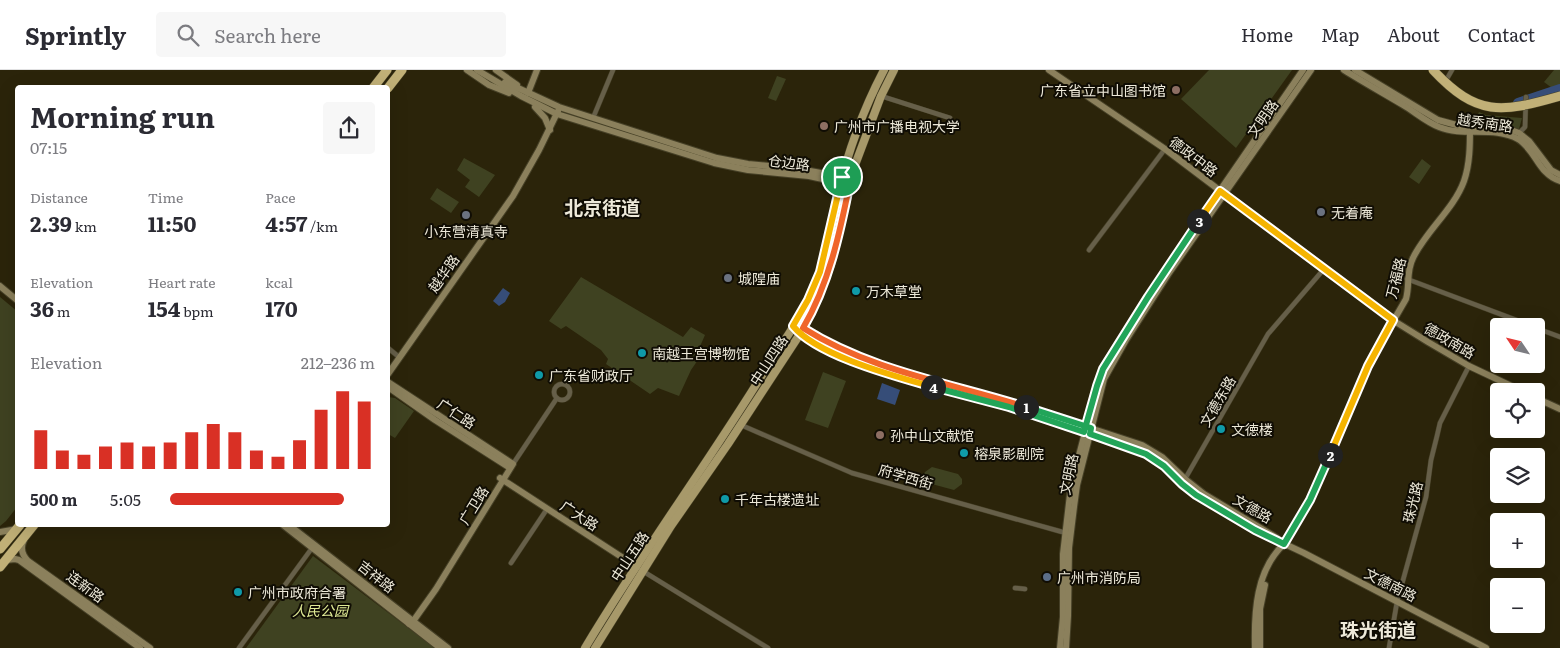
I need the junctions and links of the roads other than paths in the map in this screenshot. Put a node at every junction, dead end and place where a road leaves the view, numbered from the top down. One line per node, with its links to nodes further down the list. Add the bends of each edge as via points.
1 (387, 70): 19 (highway)
2 (402, 70): 20 (highway)
3 (467, 70): 23 (main road, 仓边路, via 489,85)
4 (477, 70): 17 (main road)
5 (484, 70): 17 (main road)
6 (537, 70): 21 (main road)
7 (613, 70): 28 (street)
8 (884, 70): 35 (main road, 中山四路)
9 (894, 70): 24 (main road, 中山四路)
10 (1049, 70): 33 (main road, 德政中路)
11 (1304, 70): 38 (main road, 文明路)
12 (1311, 70): 38 (main road, 文明路)
13 (1344, 70): 31 (main road, 越秀南路, via 1439,127)
14 (1355, 70): 31 (main road, 越秀南路, via 1438,120)
15 (1433, 70): 22 (highway, bridge, via 1460,95 1490,107 1513,108)
16 (1452, 70): 18 (street)
17 (494, 75): 21 (main road, 仓边路); 23 (main road, 仓边路)
18 (1448, 77)
19 (374, 85)
20 (390, 85)
21 (528, 93): 26 (main road, 仓边路)
22 (1560, 95)
23 (521, 96): 26 (main road, 仓边路); 30 (main road, via 542,113)
24 (881, 96): 29 (street); 37 (main road, 中山四路)
25 (1526, 97): 32 (street, via 1525,127)
26 (558, 110): 27 (main road, 仓边路); 28 (main road, 仓边路); 30 (main road, 越华路)
27 (570, 117): 30 (main road); 35 (main road, 仓边路, via 714,163)
28 (593, 118): 35 (main road, 仓边路, via 716,158 799,169)
29 (950, 118)
30 (550, 130): 51 (main road, 越华路, via 509,201)
31 (1470, 130): 32 (main road, 越秀南路, via 1506,128); 36 (main road, 越秀南路, via 1519,140 1545,172); 41 (main road, 万福路, via 1464,181 1413,256)
32 (1519, 134): 34 (main road, 越秀南路, via 1529,141 1551,170)
33 (1165, 149): 38 (main road, 德政中路); 39 (street)
34 (1560, 175)
35 (842, 180): 37 (main road, 仓边路); 46 (main road, 中山四路, via 825,258 808,300)
36 (1560, 181)
37 (850, 182): 47 (main road, 中山四路, via 827,276)
38 (1222, 193): 40 (main road, 德政中路); 61 (main road, 文明路, via 1110,367)
39 (1089, 250)
40 (1324, 269): 45 (main road, 德政中路); 64 (street, 文德东路, via 1268,334)
41 (1408, 279): 44 (street); 45 (main road, 万福路, via 1406,299)
42 (0, 286): 43 (main road)
43 (15, 298)
44 (1511, 318)
45 (1393, 320): 52 (main road, 德政南路); 74 (main road, 万福路, via 1368,366 1310,500)
46 (793, 326): 47 (main road); 65 (main road, 中山四路)
47 (802, 331): 60 (main road, 中山四路); 61 (main road, 文德路, via 826,348 876,370)
48 (1545, 331): 49 (street)
49 (1560, 337)
50 (390, 350): 51 (street)
51 (399, 357): 53 (main road, 越华路)
52 (1469, 366): 55 (main road, 德政南路); 82 (street, 珠光路, via 1440,423 1426,497)
53 (390, 371)
54 (390, 383): 62 (main road, 广仁路)
55 (1505, 383)
56 (390, 388): 62 (main road, 广仁路)
57 (557, 398): 62 (street, 广卫路)
58 (1545, 402): 59 (main road)
59 (1560, 409)
60 (741, 425): 65 (main road, 中山四路); 72 (street, 府学西街, via 852,473)
61 (1088, 430): 64 (main road, 文德路, via 1147,448 1162,457); 72 (main road, 文明路); 74 (main road, 文德路, via 1146,454 1196,495)
62 (510, 465): 63 (main road, 广卫路)
63 (502, 479): 66 (main road, 广大路); 83 (main road, 广卫路, via 436,589)
64 (1185, 479): 74 (main road, 文德路, via 1272,533)
65 (697, 481): 79 (main road, 中山五路)
66 (547, 509): 78 (street); 79 (main road, 广大路)
67 (18, 527): 71 (main road); 76 (highway)
68 (32, 527): 73 (highway)
69 (288, 527): 75 (main road, 吉祥路)
70 (289, 527): 83 (main road, 吉祥路)
71 (0, 532)
72 (1068, 534): 92 (main road, 文明路, via 1063,563); 93 (main road, 文明路)
73 (25, 537): 77 (highway); 85 (main road, 连新路, via 22,551 25,558)
74 (1284, 544): 82 (main road, 文德南路); 94 (main road, 万福路, via 1270,562 1259,589); 95 (main road, 万福路, via 1263,592)
75 (312, 548): 83 (main road, 吉祥路); 86 (street)
76 (0, 549)
77 (3, 563): 84 (main road, 连新路, via 19,560)
78 (511, 563)
79 (640, 569): 89 (main road, 中山五路); 90 (main road, 中山五路); 91 (street)
80 (1016, 588): 81 (street)
81 (1025, 589)
82 (1397, 602): 96 (street, 珠光路); 97 (main road, 文德南路)
83 (412, 621): 87 (main road, 吉祥路); 88 (main road, 吉祥路)
84 (140, 648)
85 (150, 648)
86 (239, 648)
87 (440, 648)
88 (448, 648)
89 (586, 648)
90 (595, 648)
91 (768, 648)
92 (1060, 648)
93 (1066, 648)
94 (1255, 648)
95 (1260, 648)
96 (1390, 648)
97 (1486, 648)

